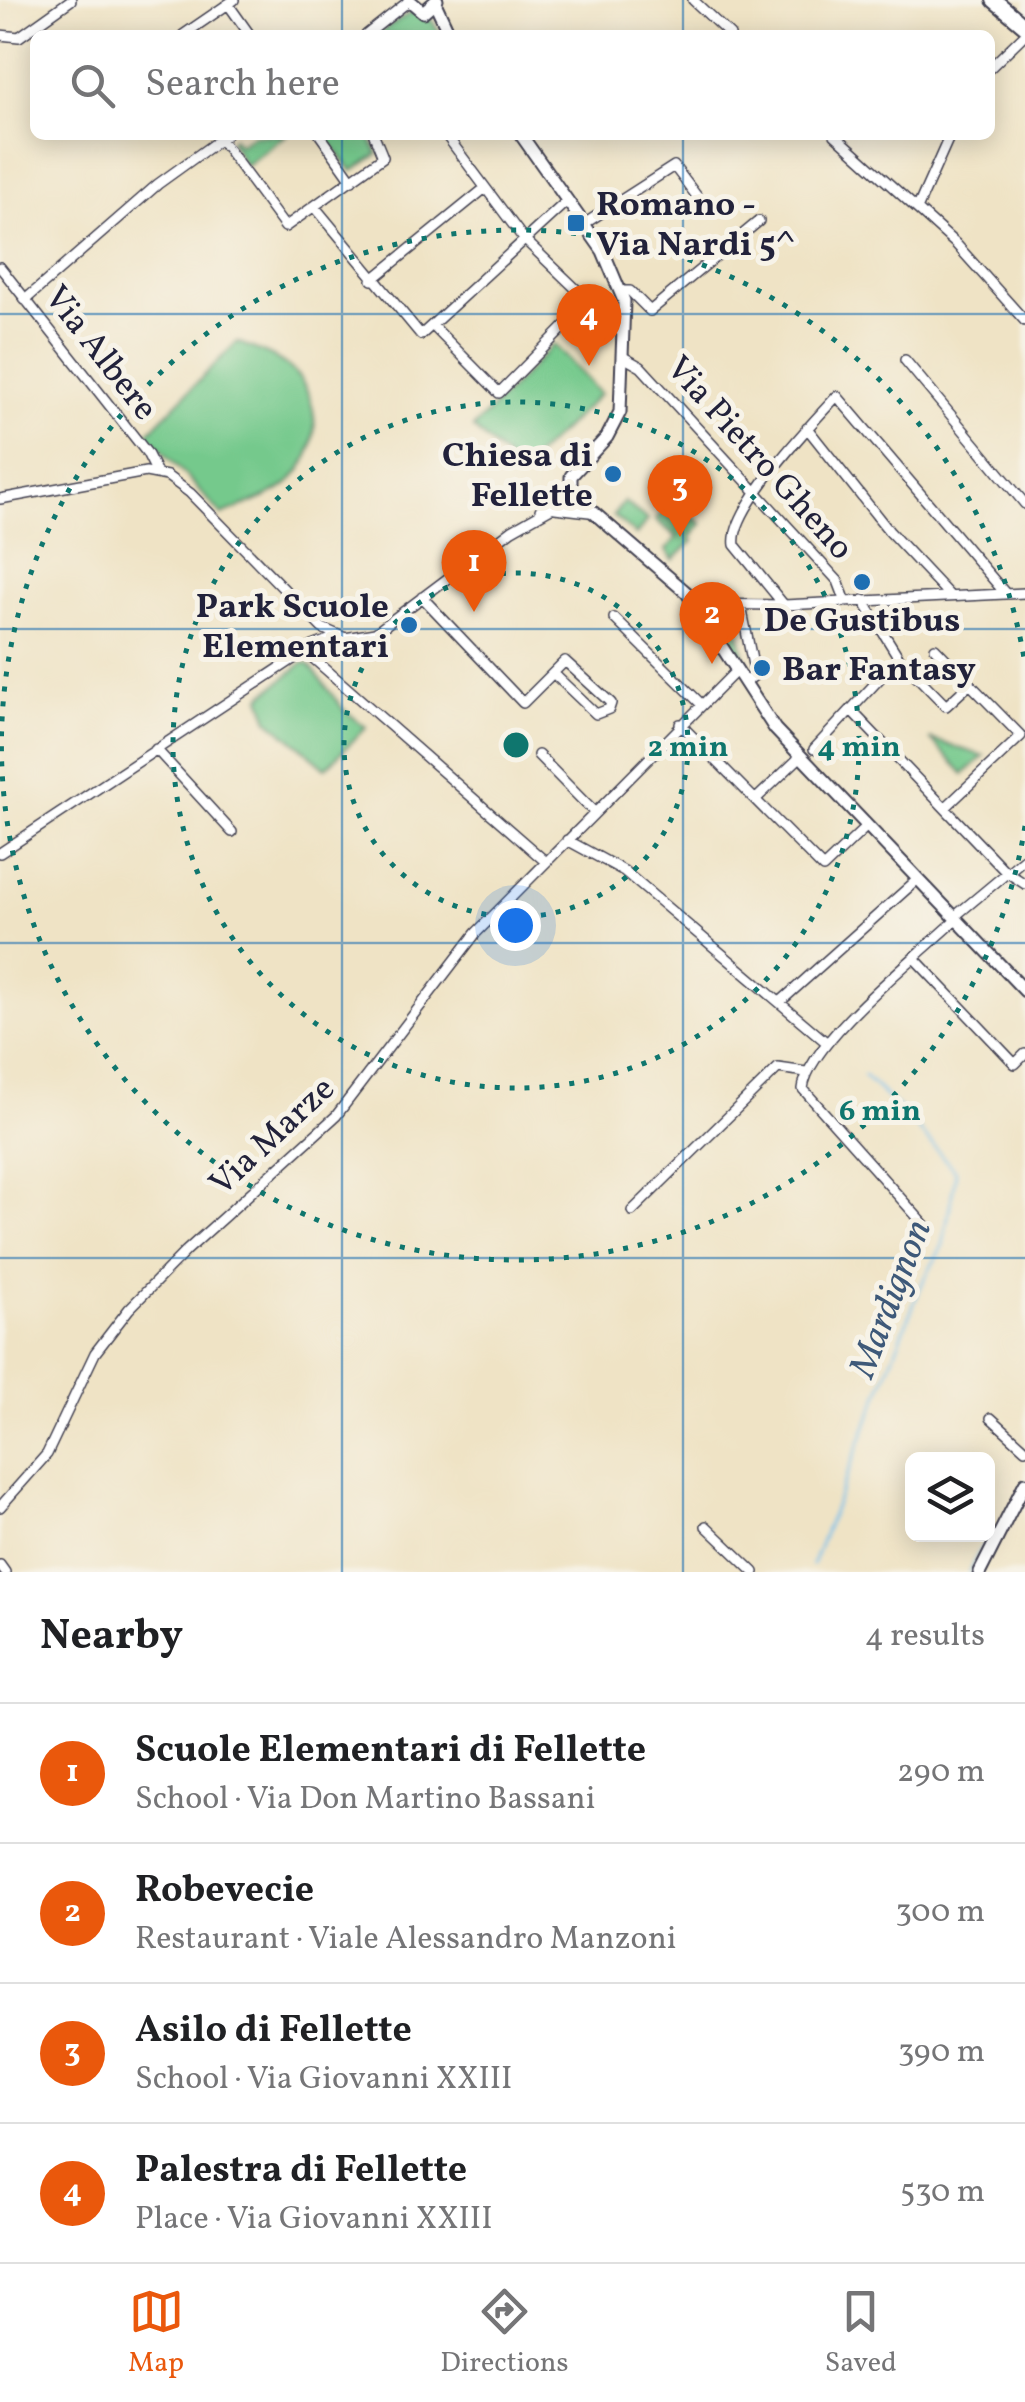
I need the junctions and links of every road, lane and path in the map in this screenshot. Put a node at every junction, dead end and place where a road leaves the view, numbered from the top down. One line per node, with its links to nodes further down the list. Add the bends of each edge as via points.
1 (71, 0): 15 (street, via 19,36)
2 (694, 0): 13 (street)
3 (994, 0): 8 (highway)
4 (1006, 0): 7 (highway)
5 (231, 2): 9 (street); 10 (street)
6 (419, 5): 11 (street); 12 (main road)
7 (1025, 16)
8 (1024, 25)
9 (190, 30)
10 (247, 30)
11 (375, 30)
12 (447, 30)
13 (725, 30)
14 (1025, 34): 16 (street)
15 (0, 35)
16 (995, 63)
17 (216, 140): 37 (street)
18 (224, 140): 28 (street, via 285,227)
19 (324, 140): 25 (street)
20 (377, 140): 25 (street, via 385,154)
21 (450, 140): 26 (street)
22 (525, 140): 27 (main road)
23 (841, 140): 29 (street)
24 (948, 140): 29 (street)
25 (352, 180): 28 (street)
26 (484, 188): 33 (street); 35 (street)
27 (568, 200): 32 (main road); 33 (street)
28 (315, 206): 35 (street)
29 (917, 209): 39 (street)
30 (708, 210): 32 (street, via 674,166)
31 (759, 221): 36 (street, via 650,310)
32 (584, 224): 36 (main road)
33 (523, 238): 38 (street); 40 (street)
34 (0, 267): 37 (street, Via Albere)
35 (372, 280): 40 (street, via 420,335)
36 (622, 292): 41 (main road)
37 (25, 300): 45 (street, Via Albere)
38 (589, 302): 40 (street, via 498,394); 41 (street)
39 (1025, 322)
40 (432, 325)
41 (626, 336): 42 (main road)
42 (625, 358): 46 (main road, via 617,420 570,476); 47 (street, Via Pietro Gheno, via 641,367)
43 (905, 360): 49 (street)
44 (807, 428): 47 (street); 54 (street, via 837,396); 55 (street)
45 (157, 473): 48 (street); 63 (street, via 171,478)
46 (570, 491): 50 (street); 51 (main road); 52 (street)
47 (758, 494): 57 (street, Via Pietro Gheno); 59 (street, via 739,518 734,540)
48 (0, 499)
49 (1025, 504)
50 (548, 509): 51 (street); 52 (street)
51 (590, 512): 58 (main road)
52 (535, 514): 56 (street)
53 (1025, 592): 54 (street)
54 (1005, 593): 55 (street)
55 (950, 596): 57 (street)
56 (422, 597): 64 (street, via 372,634); 72 (street)
57 (854, 601): 59 (street); 61 (street); 67 (street, Via Pietro Gheno)
58 (696, 604): 60 (street); 68 (main road)
59 (784, 605): 60 (street)
60 (741, 606): 70 (street, via 755,674)
61 (851, 616)
62 (614, 618): 73 (street)
63 (322, 628): 64 (street); 66 (street)
64 (336, 636): 66 (street)
65 (935, 648): 71 (street)
66 (310, 649): 78 (street); 90 (street, via 356,699)
67 (899, 658): 71 (street, Via Pietro Gheno, via 946,706); 74 (street)
68 (737, 670): 70 (main road); 73 (street, Via Marze)
69 (554, 674): 69 (street, via 596,714 609,709 611,703 570,662); 72 (street)
70 (745, 683): 81 (main road)
71 (970, 684): 77 (street)
72 (523, 703): 75 (street)
73 (700, 703): 76 (street, Via Marze)
74 (851, 710): 79 (street); 83 (street)
75 (532, 712)
76 (680, 724): 82 (street); 84 (street, Via Marze)
77 (1023, 734): 83 (street)
78 (156, 749): 86 (street); 88 (street)
79 (814, 749)
80 (538, 755): 84 (street)
81 (800, 757): 82 (street); 85 (main road)
82 (756, 799): 85 (street, via 824,868)
83 (945, 808): 91 (street)
84 (594, 812): 87 (street, Via Marze)
85 (866, 826): 92 (main road)
86 (232, 832)
87 (566, 840): 90 (street, Via Marze); 97 (street, via 624,870)
88 (0, 853)
89 (1025, 858): 91 (street)
90 (546, 862): 106 (street, Via Marze, via 464,948 336,1116 129,1309 95,1354 47,1454)
91 (1008, 873): 93 (street); 94 (street)
92 (918, 880): 94 (main road); 97 (street)
93 (1025, 884)
94 (955, 918): 95 (street); 96 (main road)
95 (914, 958): 98 (street); 99 (street, via 1015,1064)
96 (1025, 992)
97 (780, 1002): 98 (street)
98 (826, 1042): 100 (street)
99 (1025, 1054)
100 (806, 1072): 101 (street, via 778,1068); 102 (street, via 803,1089 861,1163)
101 (632, 1211)
102 (929, 1230)
103 (992, 1418): 104 (street)
104 (1025, 1449)
105 (1025, 1483): 111 (main road)
106 (0, 1507)
107 (706, 1526): 110 (street)
108 (0, 1564): 109 (street)
109 (6, 1572)
110 (754, 1572)
111 (980, 1572)

